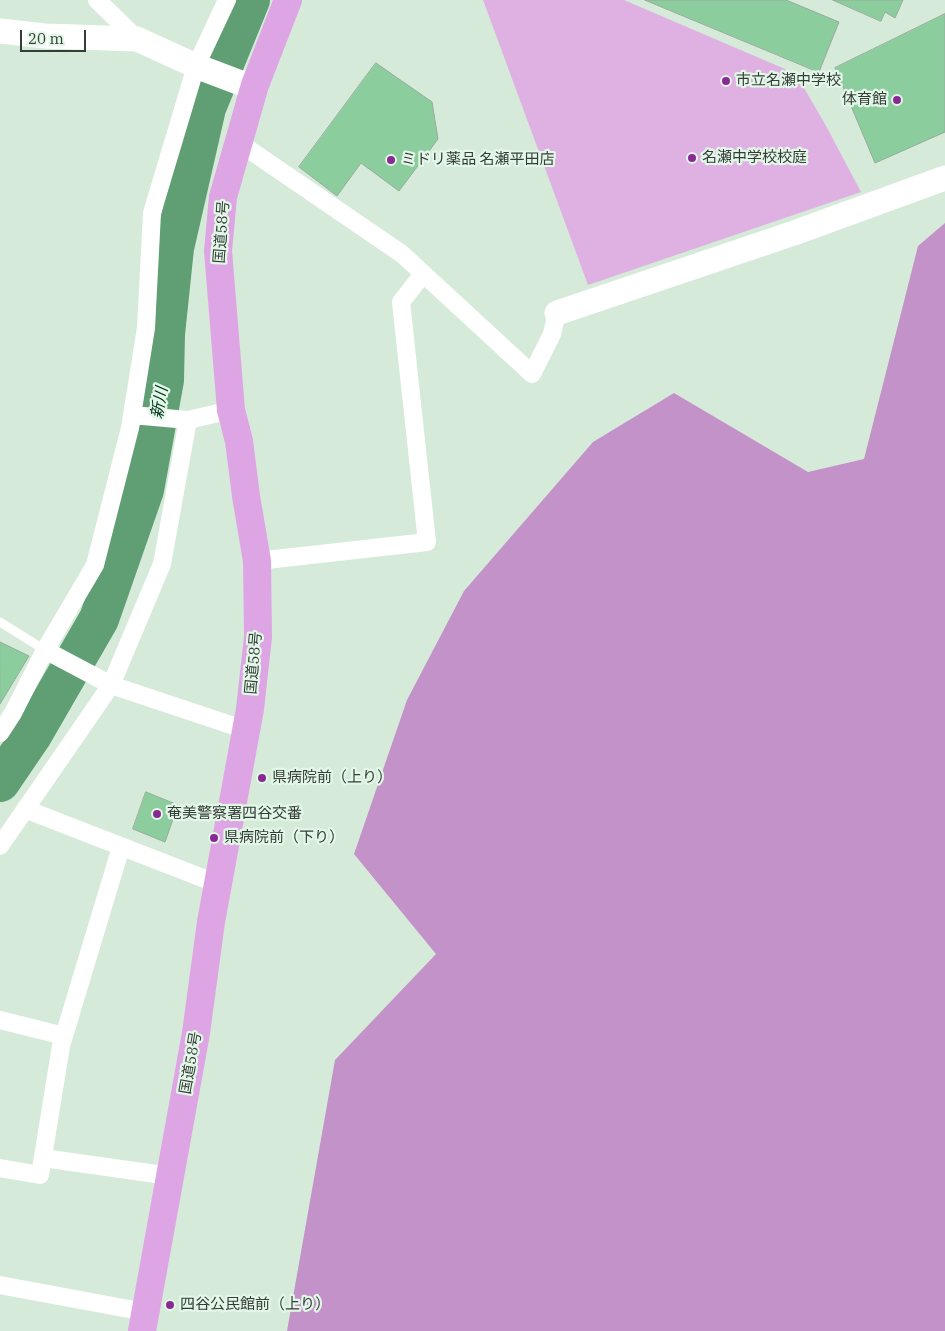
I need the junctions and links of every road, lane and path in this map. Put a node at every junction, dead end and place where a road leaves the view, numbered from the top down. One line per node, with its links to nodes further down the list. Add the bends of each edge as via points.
1 (97, 0): 5 (street)
2 (227, 0): 6 (street)
3 (288, 0): 7 (highway, 国道58号)
4 (0, 31): 5 (street)
5 (137, 39): 6 (street)
6 (196, 66): 7 (street); 13 (street, via 152,213 146,328)
7 (247, 83): 8 (highway, 国道58号)
8 (238, 142): 10 (street, via 402,254); 12 (highway, 国道58号, via 223,197 218,251)
9 (945, 178): 11 (street)
10 (423, 274): 11 (street, via 532,374 552,334); 15 (street, via 401,302 427,542)
11 (557, 313)
12 (231, 410): 14 (street); 15 (highway, 国道58号, via 239,441)
13 (132, 415): 14 (street); 17 (street, via 95,565)
14 (188, 420): 18 (street, via 162,564)
15 (257, 561): 19 (highway, 国道58号, via 258,637)
16 (0, 622): 17 (lane)
17 (46, 650): 18 (street); 20 (street)
18 (111, 685): 19 (street); 21 (street)
19 (246, 730): 24 (highway, 国道58号)
20 (0, 733)
21 (24, 809): 22 (street); 23 (street)
22 (0, 846)
23 (121, 847): 24 (street); 26 (street)
24 (218, 884): 29 (highway, 国道58号)
25 (0, 1020): 26 (street)
26 (64, 1036): 27 (street)
27 (43, 1158): 28 (street, via 40,1175); 29 (street)
28 (0, 1168)
29 (170, 1176): 31 (highway, 国道58号)
30 (0, 1285): 31 (street)
31 (144, 1321)

